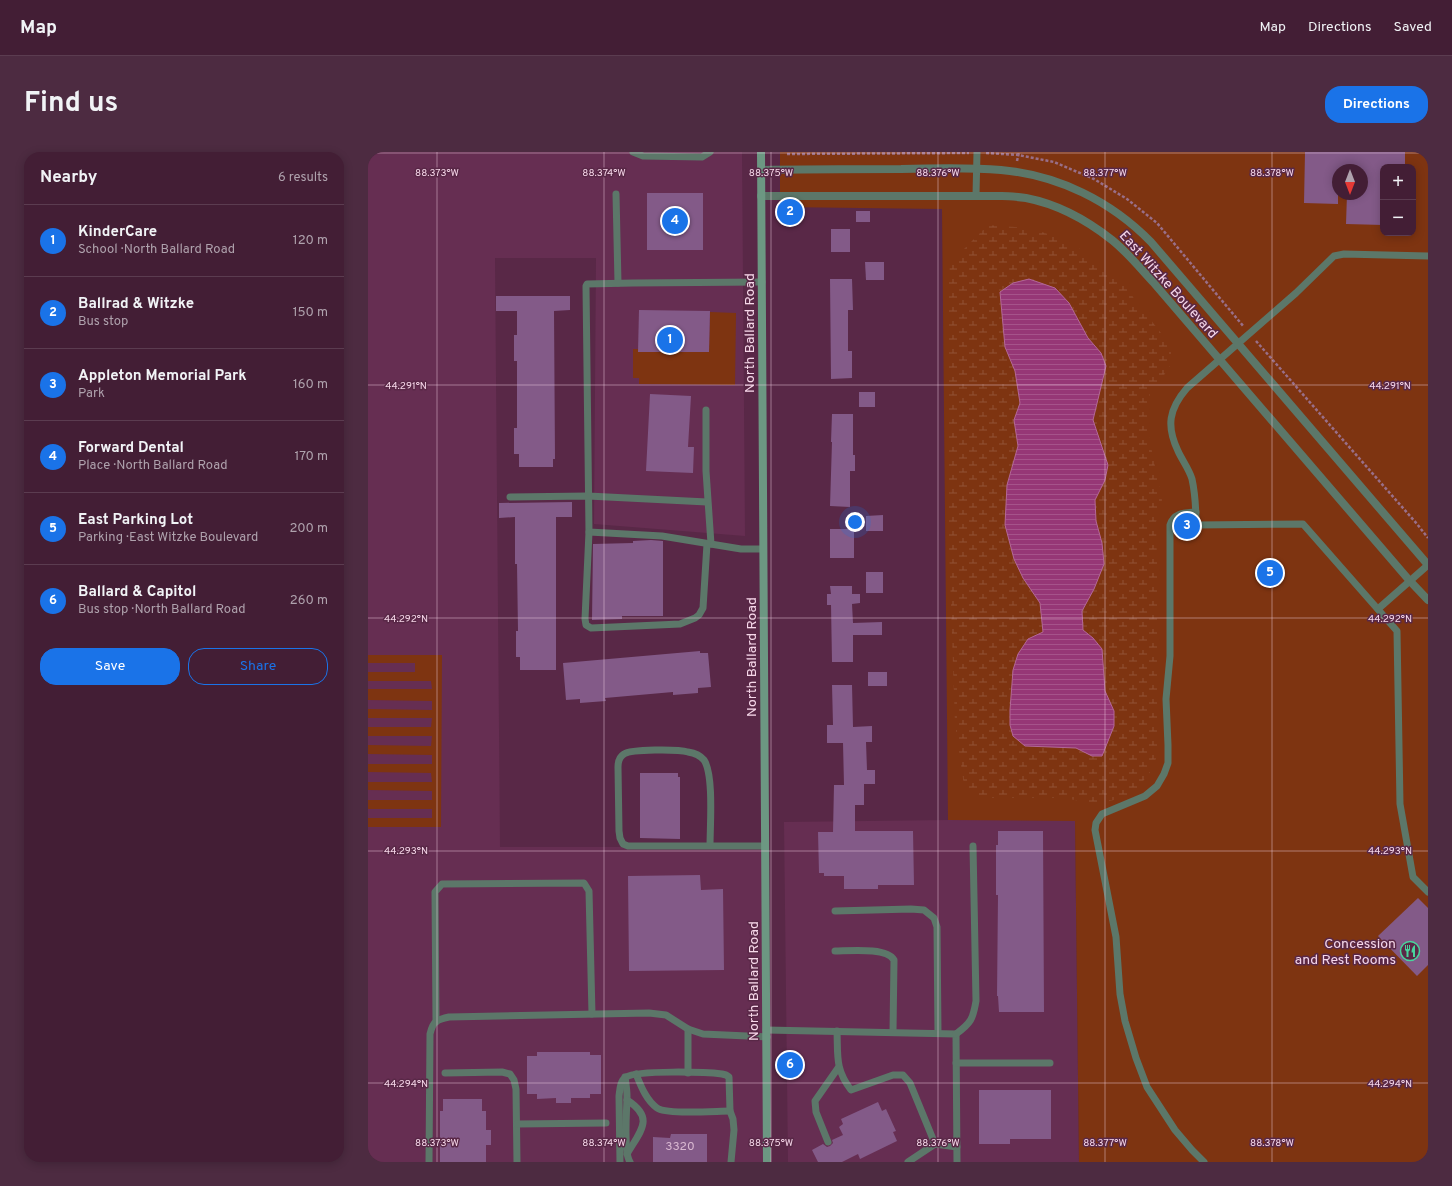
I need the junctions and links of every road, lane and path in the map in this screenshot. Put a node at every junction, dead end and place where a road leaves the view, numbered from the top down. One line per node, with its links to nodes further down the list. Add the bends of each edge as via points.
1 (633, 152): 2 (lane, via 643,156 702,157)
2 (710, 152)
3 (761, 152): 6 (main road, North Ballard Road)
4 (977, 152): 5 (lane)
5 (977, 168): 6 (street, East Witzke Boulevard); 8 (lane); 13 (street, East Witzke Boulevard, via 1032,174 1054,180 1100,201 1138,228)
6 (761, 170): 9 (main road, North Ballard Road)
7 (616, 194): 12 (lane)
8 (976, 195): 9 (street, East Witzke Boulevard); 14 (street, East Witzke Boulevard, via 1026,198 1040,202 1070,214 1100,231 1133,260)
9 (761, 196): 11 (main road, North Ballard Road)
10 (1428, 256): 13 (lane, via 1334,256)
11 (762, 282): 12 (lane); 22 (main road, North Ballard Road)
12 (618, 284): 16 (lane, via 586,286)
13 (1238, 343): 14 (lane); 23 (street, East Witzke Boulevard)
14 (1219, 359): 19 (lane, via 1181,395 1170,422 1173,438 1191,478); 24 (street, East Witzke Boulevard)
15 (706, 410): 18 (lane)
16 (588, 496): 17 (lane); 18 (lane); 20 (lane)
17 (510, 497)
18 (707, 502): 21 (lane)
19 (1196, 512): 26 (lane, via 1196,525 1303,524); 64 (lane, via 1178,514 1170,524 1170,656 1166,699 1168,763 1157,786 1145,796 1102,814 1095,830 1116,937 1120,994 1136,1058 1147,1087 1171,1124)
20 (589, 532): 21 (lane, via 662,536); 21 (lane, via 585,619 586,626 591,628 680,624 695,618 703,608)
21 (709, 544): 22 (lane, via 741,549)
22 (763, 549): 28 (main road, North Ballard Road)
23 (1428, 565): 24 (lane)
24 (1409, 580): 25 (street, East Witzke Boulevard); 26 (lane)
25 (1428, 600)
26 (1378, 609): 30 (lane, via 1397,631 1400,804 1413,877)
27 (710, 846): 27 (lane, via 710,776 703,760 686,751 636,751 622,755 618,761 619,831 622,844); 28 (lane)
28 (765, 846): 39 (main road, North Ballard Road)
29 (973, 846): 40 (lane, via 976,1001 974,1016 968,1025)
30 (1428, 892)
31 (835, 911): 38 (lane, via 911,909 924,910 934,918 937,928)
32 (835, 951): 37 (lane, via 881,951 892,956)
33 (592, 1014): 34 (lane, via 449,1017); 34 (lane, via 589,891 584,883 442,884 435,892); 35 (lane, via 666,1015)
34 (436, 1022): 56 (lane, via 430,1034)
35 (688, 1029): 39 (lane, via 703,1034); 45 (lane)
36 (837, 1032): 37 (lane); 39 (lane); 43 (lane)
37 (893, 1032): 38 (lane)
38 (938, 1033): 40 (lane)
39 (766, 1034): 61 (main road, North Ballard Road)
40 (956, 1034): 41 (lane)
41 (956, 1063): 42 (lane); 54 (lane)
42 (1050, 1063)
43 (838, 1068): 52 (lane, via 815,1101 816,1112); 53 (lane, via 851,1090 893,1075 903,1075 910,1083)
44 (445, 1073): 51 (lane, via 510,1074 516,1089)
45 (688, 1073): 46 (lane); 49 (lane, via 726,1075 730,1081)
46 (636, 1074): 47 (lane); 49 (lane, via 645,1096 660,1109)
47 (625, 1077): 48 (lane); 58 (lane, via 619,1096)
48 (627, 1100): 55 (lane); 55 (lane, via 637,1106 643,1118 642,1126)
49 (730, 1111): 60 (lane, via 734,1130)
50 (606, 1123): 51 (lane)
51 (517, 1124): 57 (lane)
52 (828, 1142)
53 (935, 1144): 54 (lane); 62 (lane)
54 (957, 1147): 63 (lane)
55 (627, 1154): 59 (lane)
56 (430, 1162)
57 (517, 1162)
58 (620, 1162)
59 (630, 1162)
60 (731, 1162)
61 (768, 1162)
62 (908, 1162)
63 (957, 1162)
64 (1204, 1162)

